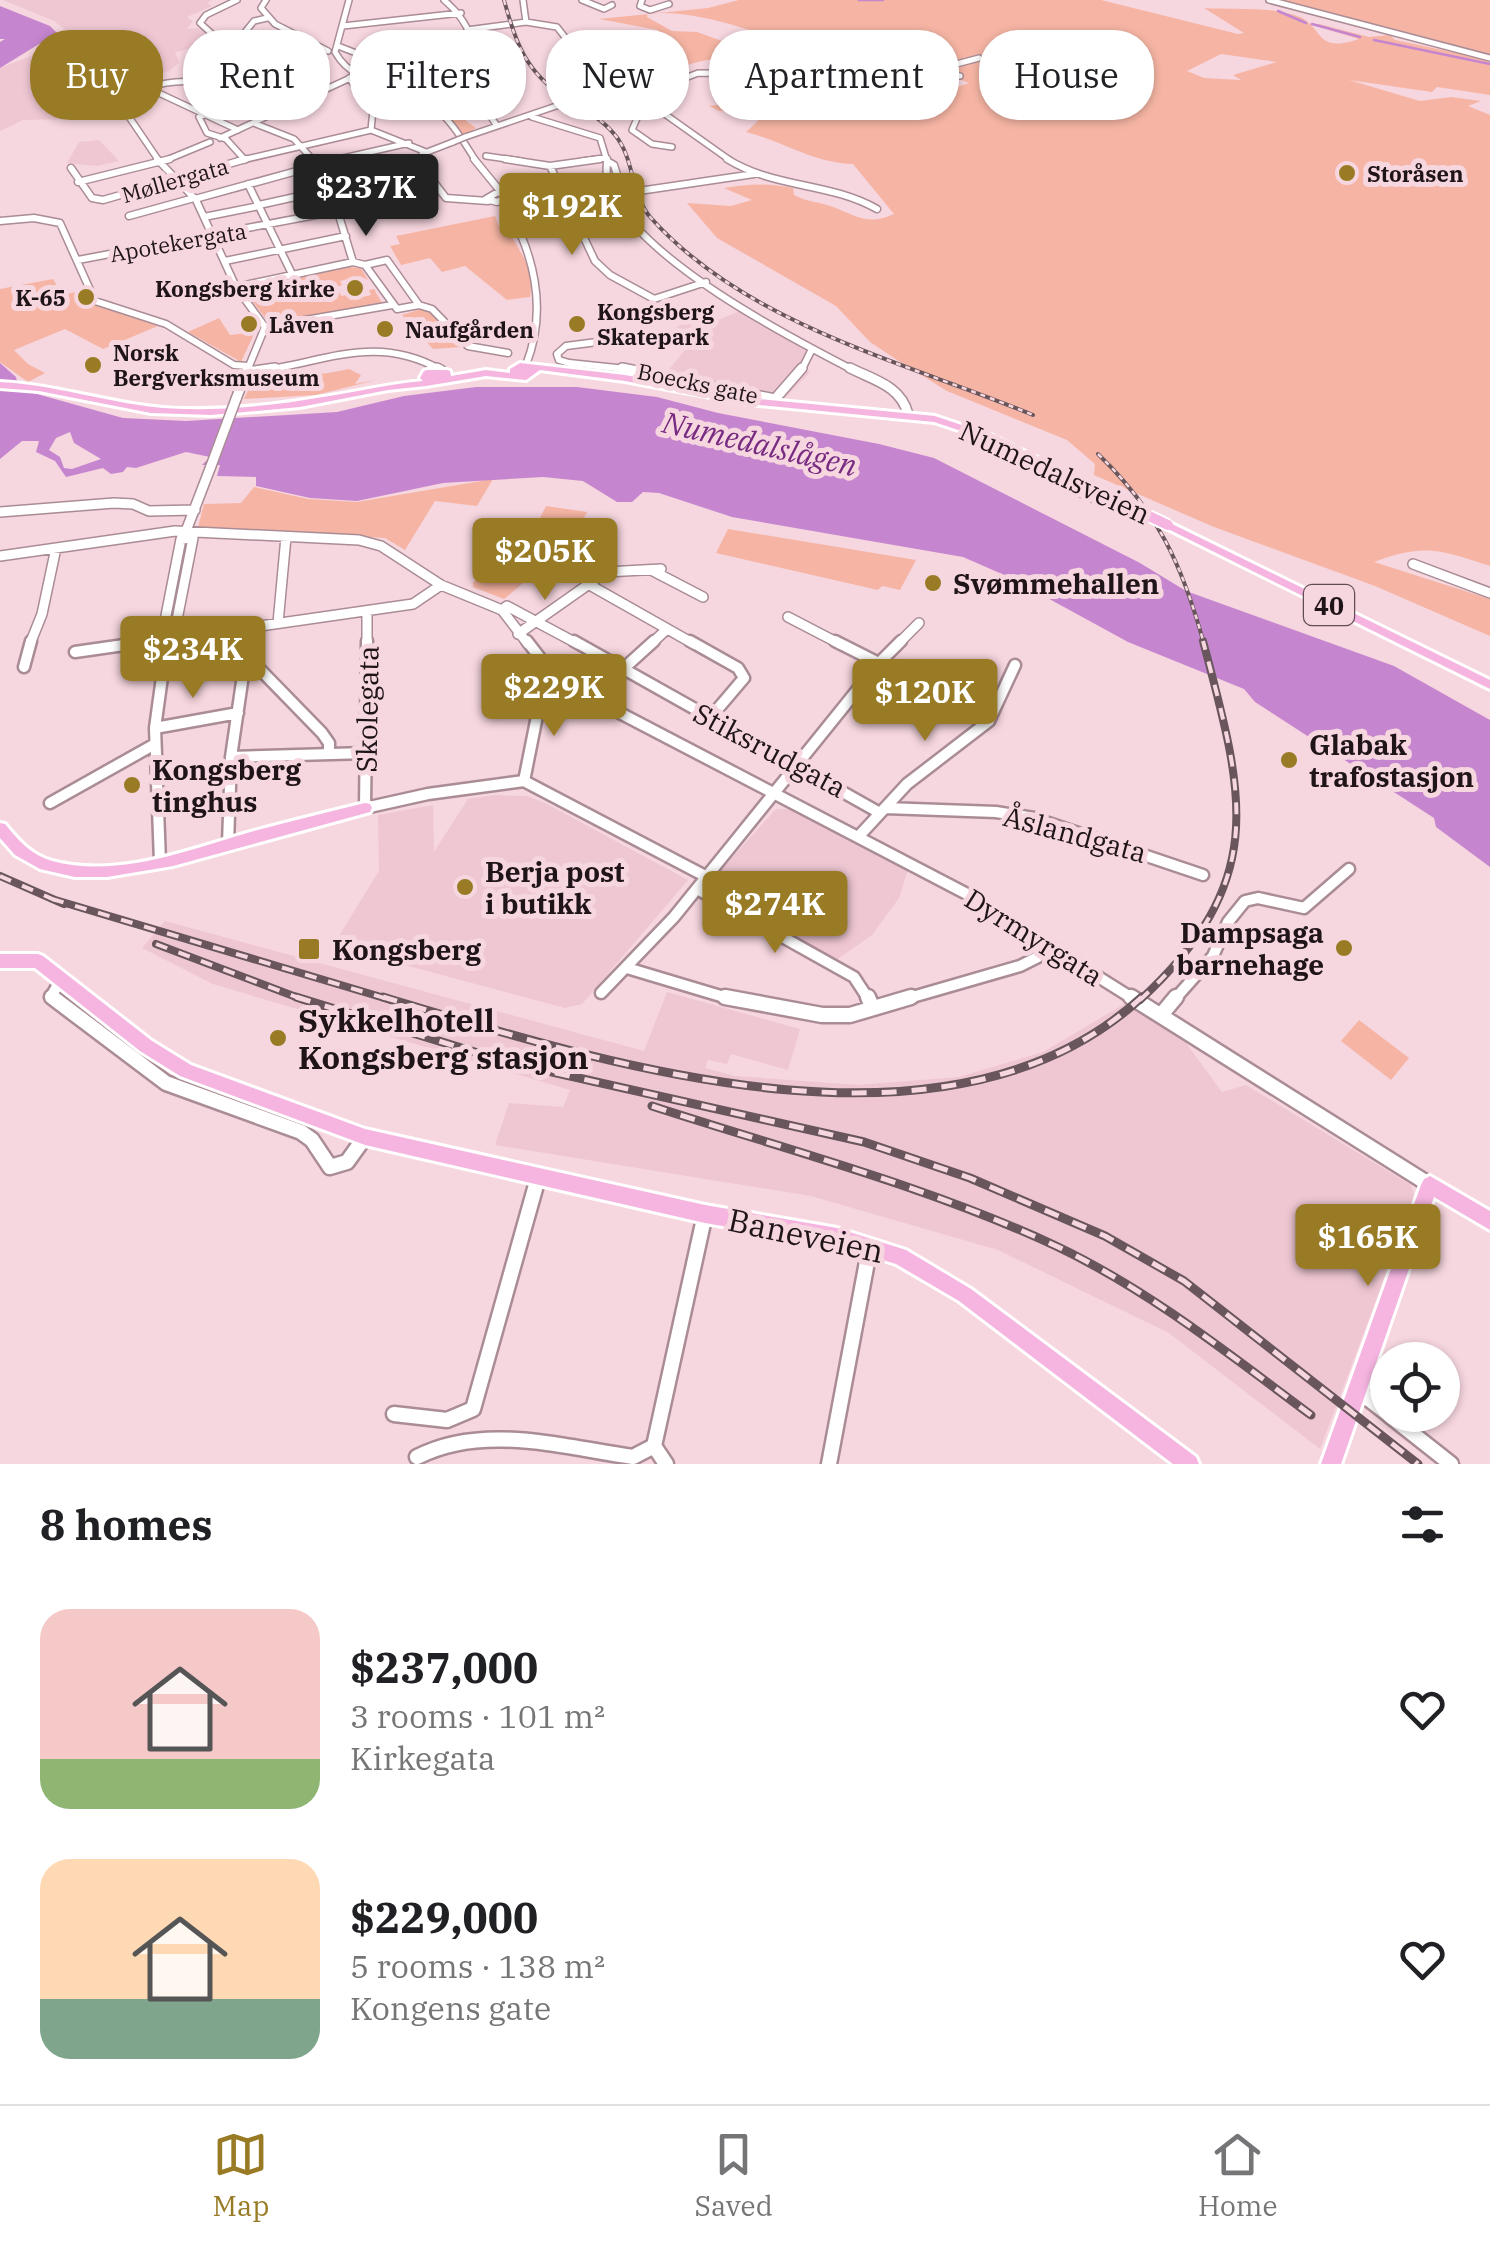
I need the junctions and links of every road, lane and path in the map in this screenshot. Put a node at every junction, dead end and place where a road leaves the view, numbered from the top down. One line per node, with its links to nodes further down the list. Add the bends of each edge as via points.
1 (237, 0): 15 (street, via 206,15 200,24)
2 (266, 0): 12 (street, via 260,6)
3 (349, 0): 14 (street)
4 (444, 0): 11 (street)
5 (523, 0): 13 (street)
6 (582, 0): 10 (street)
7 (642, 0): 9 (street, via 640,6 650,10)
8 (1270, 0): 23 (street)
9 (669, 4)
10 (612, 5)
11 (461, 14): 14 (street); 18 (street)
12 (267, 18): 16 (street); 17 (street)
13 (526, 22): 18 (street); 19 (street)
14 (346, 26): 20 (street)
15 (206, 30)
16 (247, 30)
17 (282, 30)
18 (467, 30)
19 (560, 30)
20 (338, 46): 21 (street); 25 (street, via 336,58)
21 (350, 50)
22 (979, 58): 24 (street)
23 (1490, 58)
24 (959, 63)
25 (349, 74): 27 (street); 41 (street, via 372,107); 59 (street, via 398,90 452,129)
26 (183, 79): 28 (street, via 148,88)
27 (330, 86)
28 (183, 106)
29 (546, 111): 30 (street, bridge)
30 (532, 117): 39 (street); 49 (street, via 600,138)
31 (131, 120): 52 (street)
32 (202, 120): 42 (street, via 202,128)
33 (214, 120): 40 (street)
34 (265, 120): 38 (street)
35 (495, 120): 39 (street)
36 (635, 120): 46 (street, via 632,130 652,144)
37 (675, 120): 57 (street)
38 (256, 124): 40 (street); 45 (street)
39 (497, 126): 47 (street, bridge)
40 (238, 130): 42 (street)
41 (372, 130): 44 (street); 45 (street, Møllergata)
42 (220, 138): 50 (street)
43 (210, 142): 52 (street)
44 (409, 143): 47 (street); 54 (street)
45 (299, 145): 50 (street, Møllergata); 54 (street)
46 (672, 147)
47 (426, 152): 51 (street)
48 (486, 156): 55 (street)
49 (607, 159): 55 (street); 57 (street, via 620,188 635,191); 63 (street)
50 (245, 160): 53 (street, Møllergata)
51 (417, 160): 58 (street); 68 (street, via 444,196)
52 (160, 163): 60 (street); 61 (street)
53 (235, 163): 60 (street, Møllergata); 62 (street)
54 (315, 166): 58 (street); 62 (street)
55 (550, 166): 65 (street)
56 (70, 168): 61 (street)
57 (754, 174): 70 (street)
58 (326, 176): 64 (street)
59 (485, 178): 66 (street); 68 (street)
60 (175, 180): 61 (street, Møllergata, via 96,200); 67 (street)
61 (78, 182)
62 (250, 184): 67 (street); 69 (street)
63 (608, 187): 65 (street); 72 (street)
64 (331, 190): 69 (street); 71 (street)
65 (560, 193): 75 (street)
66 (504, 196): 68 (street); 80 (street)
67 (194, 198): 73 (street); 74 (street)
68 (489, 198): 80 (street)
69 (259, 205): 74 (street); 77 (street)
70 (877, 209)
71 (337, 211): 77 (street, Apotekergata); 79 (street)
72 (627, 212): 75 (street); 87 (street)
73 (129, 216)
74 (204, 217): 78 (street)
75 (574, 220): 87 (street, via 601,268 654,300)
76 (0, 221): 82 (street, via 68,225)
77 (270, 225): 78 (street, Apotekergata); 81 (street)
78 (214, 236): 82 (street, Apotekergata); 83 (street)
79 (346, 236): 81 (street); 84 (street)
80 (522, 242): 97 (street, via 538,288)
81 (282, 249): 83 (street); 86 (street)
82 (78, 260): 96 (street, via 95,301 178,329)
83 (225, 261): 88 (street)
84 (354, 262): 85 (street); 86 (street)
85 (365, 264): 89 (street); 90 (street, via 389,261)
86 (292, 276): 88 (street)
87 (706, 282): 93 (street)
88 (236, 288): 91 (street)
89 (392, 304): 90 (street, via 402,310); 91 (street)
90 (419, 305): 94 (street, via 432,309 468,346)
91 (265, 328): 96 (street)
92 (636, 337): 93 (street, Boecks gate, via 566,346 558,350 559,360 643,370 775,399)
93 (812, 350): 101 (street, via 896,391)
94 (508, 353)
95 (423, 360): 96 (street, via 352,352); 98 (street); 99 (street)
96 (248, 369): 103 (street, bridge)
97 (525, 370): 98 (main road, Numedalsveien / 40); 101 (main road, Numedalsveien / 40, via 748,401)
98 (443, 374): 99 (main road, 40)
99 (428, 377): 100 (main road, 40, via 264,408 163,411)
100 (0, 385)
101 (908, 414): 102 (main road, Numedalsveien / 40, via 966,427)
102 (1040, 462): 104 (street, via 1036,466 1046,477); 132 (main road, Numedalsveien / 40, bridge)
103 (195, 510): 105 (street, via 114,503); 106 (street)
104 (1122, 510)
105 (0, 512)
106 (186, 531): 107 (street); 108 (street)
107 (286, 536): 112 (street, Stiksrudgata, via 386,548); 119 (street)
108 (56, 548): 109 (street); 129 (street)
109 (0, 556)
110 (1412, 564): 113 (street)
111 (588, 584): 114 (street, via 612,570 657,570); 118 (street); 122 (street)
112 (442, 586): 115 (street, Stiksrudgata); 116 (street, via 413,604)
113 (1490, 593)
114 (703, 597)
115 (502, 610): 118 (street, Stiksrudgata); 123 (street, Dyrmyrgata)
116 (368, 611): 119 (street); 140 (street, Skolegata)
117 (788, 617): 127 (street)
118 (538, 621): 123 (street); 130 (street, Stiksrudgata)
119 (278, 623): 121 (street)
120 (919, 623): 127 (street)
121 (250, 627): 124 (street); 126 (street)
122 (667, 630): 130 (street); 136 (street, via 742,673)
123 (518, 634): 131 (street, Dyrmyrgata)
124 (168, 636): 124 (street, via 162,631 181,539 194,538 175,630); 125 (street); 137 (street)
125 (75, 652)
126 (248, 657): 135 (street); 139 (street, via 330,742)
127 (879, 663): 133 (street); 142 (street)
128 (1015, 666): 147 (street, via 989,721)
129 (24, 667)
130 (623, 669): 134 (street); 136 (street, Stiksrudgata)
131 (561, 680): 134 (street, Dyrmyrgata); 143 (street, via 540,701)
132 (1490, 684)
133 (930, 689)
134 (590, 698): 144 (street, Dyrmyrgata)
135 (238, 713): 137 (street); 141 (street)
136 (710, 718): 142 (street, Stiksrudgata)
137 (155, 728): 138 (street)
138 (154, 744): 145 (street); 151 (street)
139 (329, 754): 140 (street); 141 (street)
140 (366, 754): 146 (street, Skolegata)
141 (231, 756): 150 (street)
142 (795, 764): 144 (street); 147 (street, Stiksrudgata)
143 (524, 782): 146 (street); 154 (street)
144 (774, 794): 149 (street, Dyrmyrgata); 154 (street)
145 (50, 802)
146 (366, 808): 150 (main road)
147 (882, 810): 149 (street); 153 (street, Åslandgata, via 1034,818)
148 (0, 828): 151 (main road, via 24,854 62,869 100,873)
149 (859, 836): 156 (street, Dyrmyrgata)
150 (228, 844): 151 (main road)
151 (160, 862)
152 (1349, 870): 162 (street, via 1304,908 1244,901 1213,956)
153 (1203, 875)
154 (707, 877): 155 (street)
155 (697, 889): 158 (street); 161 (street, via 842,969 862,985)
156 (1048, 946): 161 (street, via 1020,966); 162 (street, Dyrmyrgata)
157 (8, 959): 159 (main road, Baneveien, via 38,961)
158 (627, 968): 160 (street); 161 (street, via 790,1012 850,1015)
159 (61, 979): 163 (main road, Baneveien, via 186,1071); 163 (street, via 51,997 166,1083 301,1132 330,1166 348,1162)
160 (601, 993)
161 (872, 1007)
162 (1161, 1015): 165 (street, Dyrmyrgata)
163 (364, 1137): 164 (main road, Baneveien)
164 (538, 1178): 166 (main road, Baneveien); 171 (street, via 473,1409 447,1420)
165 (1430, 1185): 167 (main road, Dyrmyrgata); 169 (main road)
166 (705, 1214): 168 (main road, Baneveien); 173 (street)
167 (1490, 1222)
168 (870, 1245): 176 (street); 177 (main road, Baneveien, via 945,1281)
169 (1358, 1390): 170 (street); 178 (main road)
170 (1370, 1400)
171 (394, 1414)
172 (1411, 1432): 179 (street)
173 (654, 1446): 174 (street, via 633,1457 487,1439 434,1444); 175 (street)
174 (417, 1457)
175 (666, 1464)
176 (830, 1464)
177 (1189, 1464)
178 (1331, 1464)
179 (1451, 1464)

